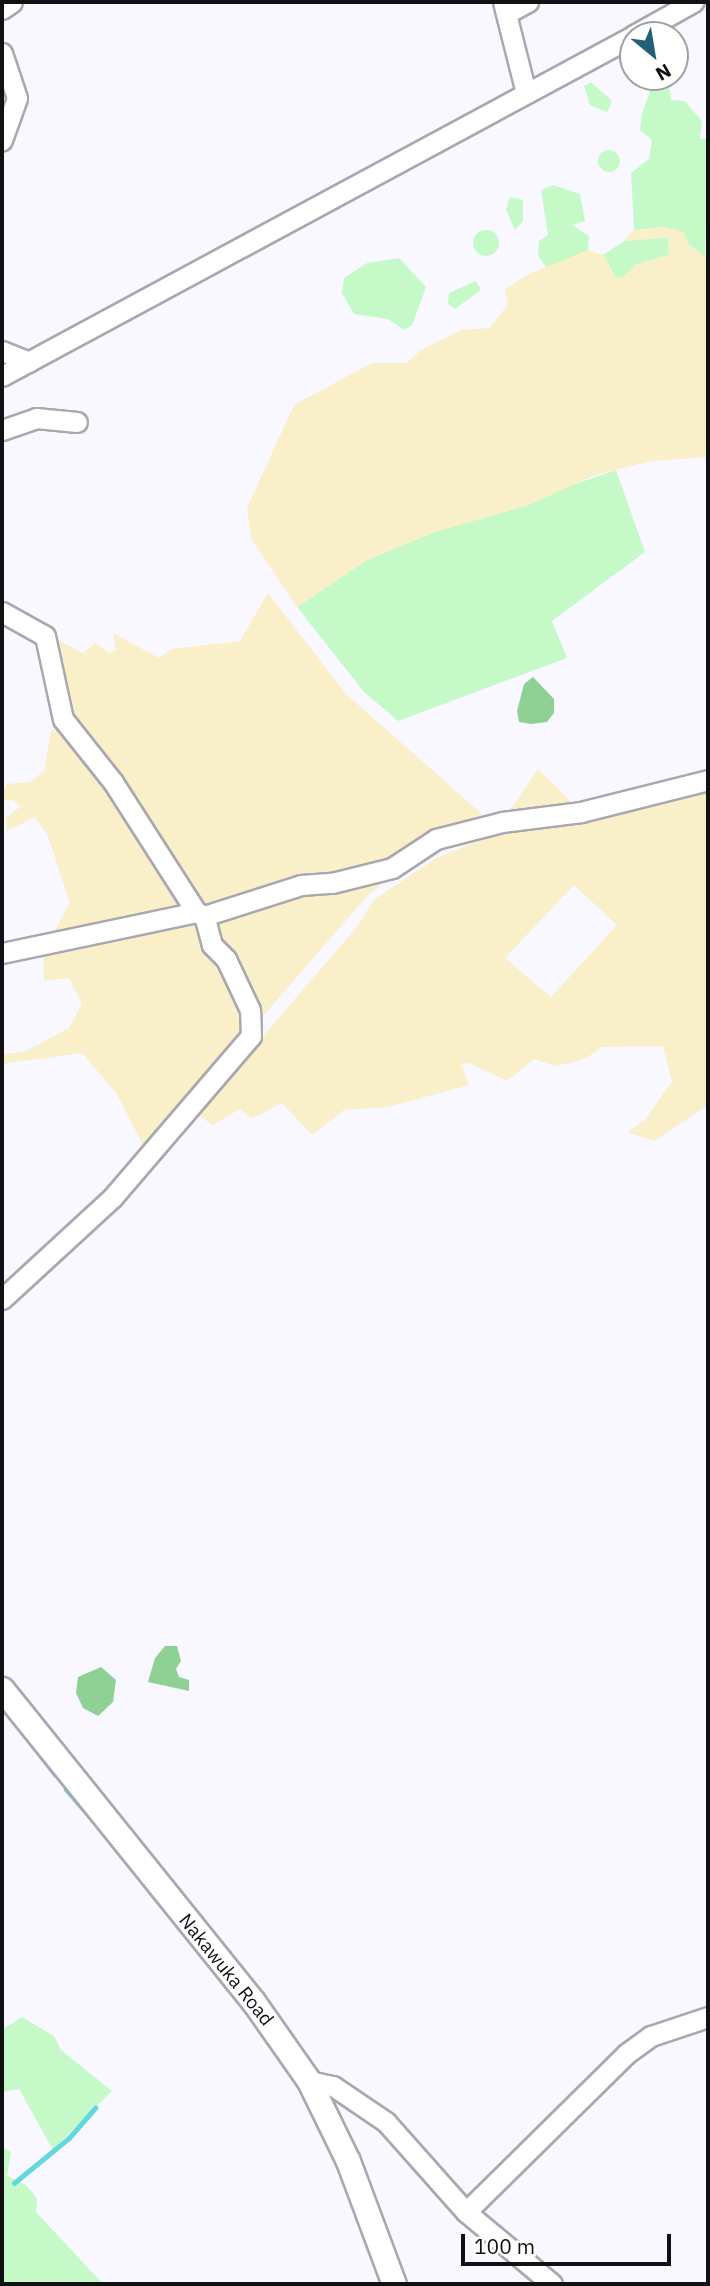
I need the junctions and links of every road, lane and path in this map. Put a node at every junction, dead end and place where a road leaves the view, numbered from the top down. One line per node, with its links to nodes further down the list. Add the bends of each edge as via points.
1 (12, 2): 5 (street)
2 (527, 2): 4 (street)
3 (693, 2): 6 (street)
4 (505, 7): 9 (street)
5 (2, 9)
6 (659, 21)
7 (619, 43): 9 (street)
8 (2, 53): 10 (street, via 17,98)
9 (526, 93): 12 (street)
10 (3, 134)
11 (2, 353): 12 (street); 13 (street)
12 (29, 362): 13 (street)
13 (2, 373)
14 (77, 422): 15 (street, via 36,418)
15 (2, 430)
16 (2, 612): 18 (street, via 45,636 63,719 113,782)
17 (708, 780): 18 (street, via 581,812 502,822 436,839 392,868 332,883 301,885)
18 (200, 914): 19 (street); 20 (street, via 212,945 226,959 250,1010 251,1036 112,1198)
19 (2, 953)
20 (2, 1299)
21 (2, 1689): 23 (main road, Nakawuka Road, via 253,2001)
22 (708, 2017): 24 (street, via 651,2036 626,2054)
23 (309, 2081): 24 (street, via 333,2086 386,2122); 25 (main road, Nakawuka Road, via 348,2161)
24 (466, 2212): 26 (street)
25 (394, 2284)
26 (552, 2284)

